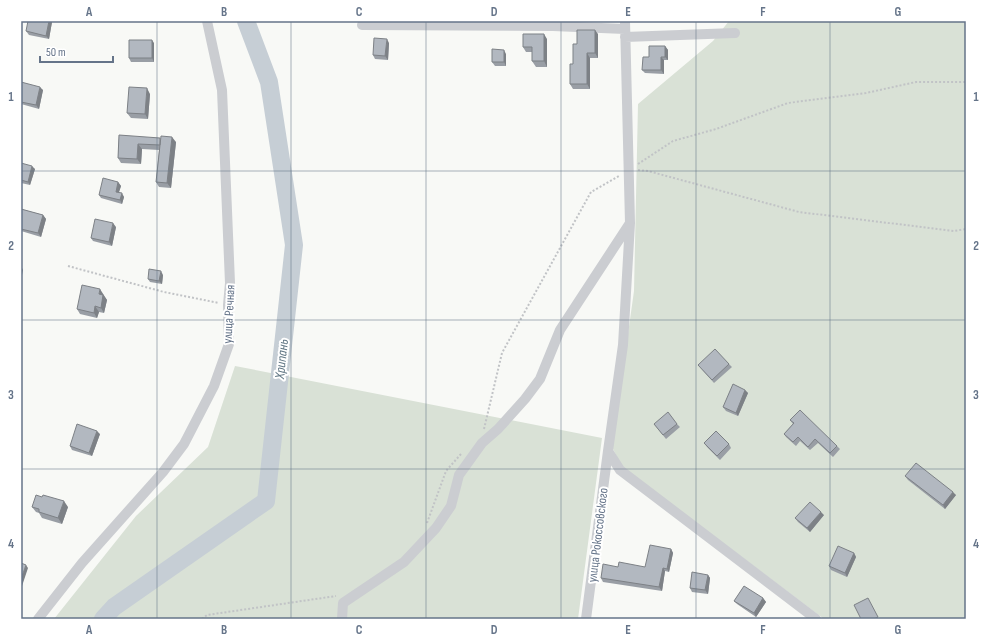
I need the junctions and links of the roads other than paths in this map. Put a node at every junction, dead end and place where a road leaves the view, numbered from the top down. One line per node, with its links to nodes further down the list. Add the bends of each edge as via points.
1 (207, 21): 8 (street, улица Речная, via 222,90 230,283 229,344 214,386 184,444 163,472 82,563)
2 (362, 25): 3 (street)
3 (625, 29): 4 (street); 5 (street, улица Рокоссовского)
4 (735, 33)
5 (630, 223): 6 (street, улица Рокоссовского, via 623,345); 9 (street, via 560,330 540,379 498,429 482,443 459,475 451,506 436,528 404,562 343,604)
6 (608, 451): 7 (street, via 620,470); 10 (street, улица Рокоссовского)
7 (814, 618)
8 (38, 619)
9 (342, 619)
10 (586, 619)

